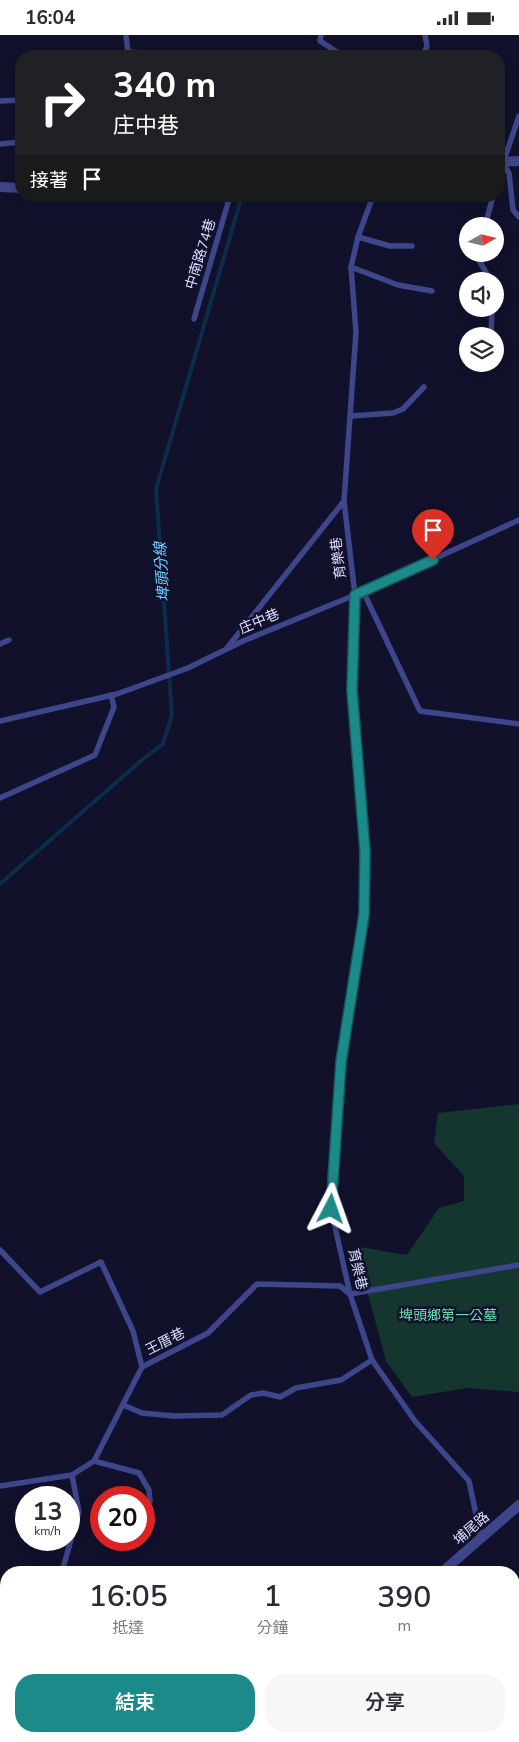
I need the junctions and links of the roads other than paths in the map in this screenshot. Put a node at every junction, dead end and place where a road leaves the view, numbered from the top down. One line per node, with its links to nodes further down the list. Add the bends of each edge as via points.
1 (126, 35): 4 (lane)
2 (321, 35): 5 (lane, via 320,41)
3 (426, 35): 6 (lane)
4 (128, 50)
5 (334, 50)
6 (425, 50)
7 (15, 100): 8 (lane)
8 (0, 101)
9 (519, 116): 12 (lane)
10 (15, 142): 11 (lane)
11 (0, 143)
12 (505, 152)
13 (519, 161): 14 (street)
14 (505, 162)
15 (505, 167): 22 (lane, via 510,173 514,210)
16 (0, 187): 17 (street)
17 (15, 188)
18 (228, 202): 27 (lane, 中南路74巷)
19 (371, 202): 23 (lane, 育樂巷)
20 (491, 202): 21 (lane)
21 (487, 217)
22 (519, 217)
23 (358, 237): 24 (lane, via 390,246); 25 (lane, 育樂巷)
24 (412, 246)
25 (351, 267): 26 (lane, via 398,285); 29 (lane, 育樂巷, via 356,332)
26 (432, 291)
27 (194, 319)
28 (424, 387): 29 (lane, via 403,409 393,413)
29 (351, 416): 30 (lane, 育樂巷)
30 (344, 501): 33 (lane, 育樂巷); 36 (lane)
31 (519, 520): 32 (lane, 庄中巷)
32 (363, 591): 33 (lane, 庄中巷); 39 (lane, via 420,711)
33 (355, 595): 36 (lane, 庄中巷); 43 (lane, 育樂巷, via 352,690 365,851 364,915 341,1062 331,1209)
34 (9, 640): 35 (lane)
35 (0, 644)
36 (225, 650): 37 (lane, 庄中巷, via 188,668)
37 (111, 695): 38 (lane, 庄中巷); 40 (lane, via 114,707 95,755)
38 (0, 719)
39 (519, 724)
40 (0, 798)
41 (0, 1250): 45 (lane, via 40,1292 100,1263 133,1331)
42 (519, 1265): 43 (lane)
43 (350, 1294): 44 (lane, 育樂巷); 45 (lane, 王厝巷, via 340,1286 257,1284 208,1333)
44 (372, 1360): 46 (lane, via 342,1380 296,1388 280,1397 263,1393 251,1395 222,1415 142,1413); 52 (lane, 育樂巷, via 415,1421 469,1481)
45 (142, 1367): 46 (lane, 王厝巷)
46 (123, 1405): 47 (lane, 王厝巷)
47 (94, 1461): 48 (lane); 50 (lane, via 139,1473)
48 (72, 1475): 49 (lane); 53 (lane, via 79,1512)
49 (0, 1486)
50 (147, 1486)
51 (519, 1505): 52 (street, 埔尾路)
52 (481, 1538): 54 (street, 埔尾路)
53 (65, 1566)
54 (449, 1566)

